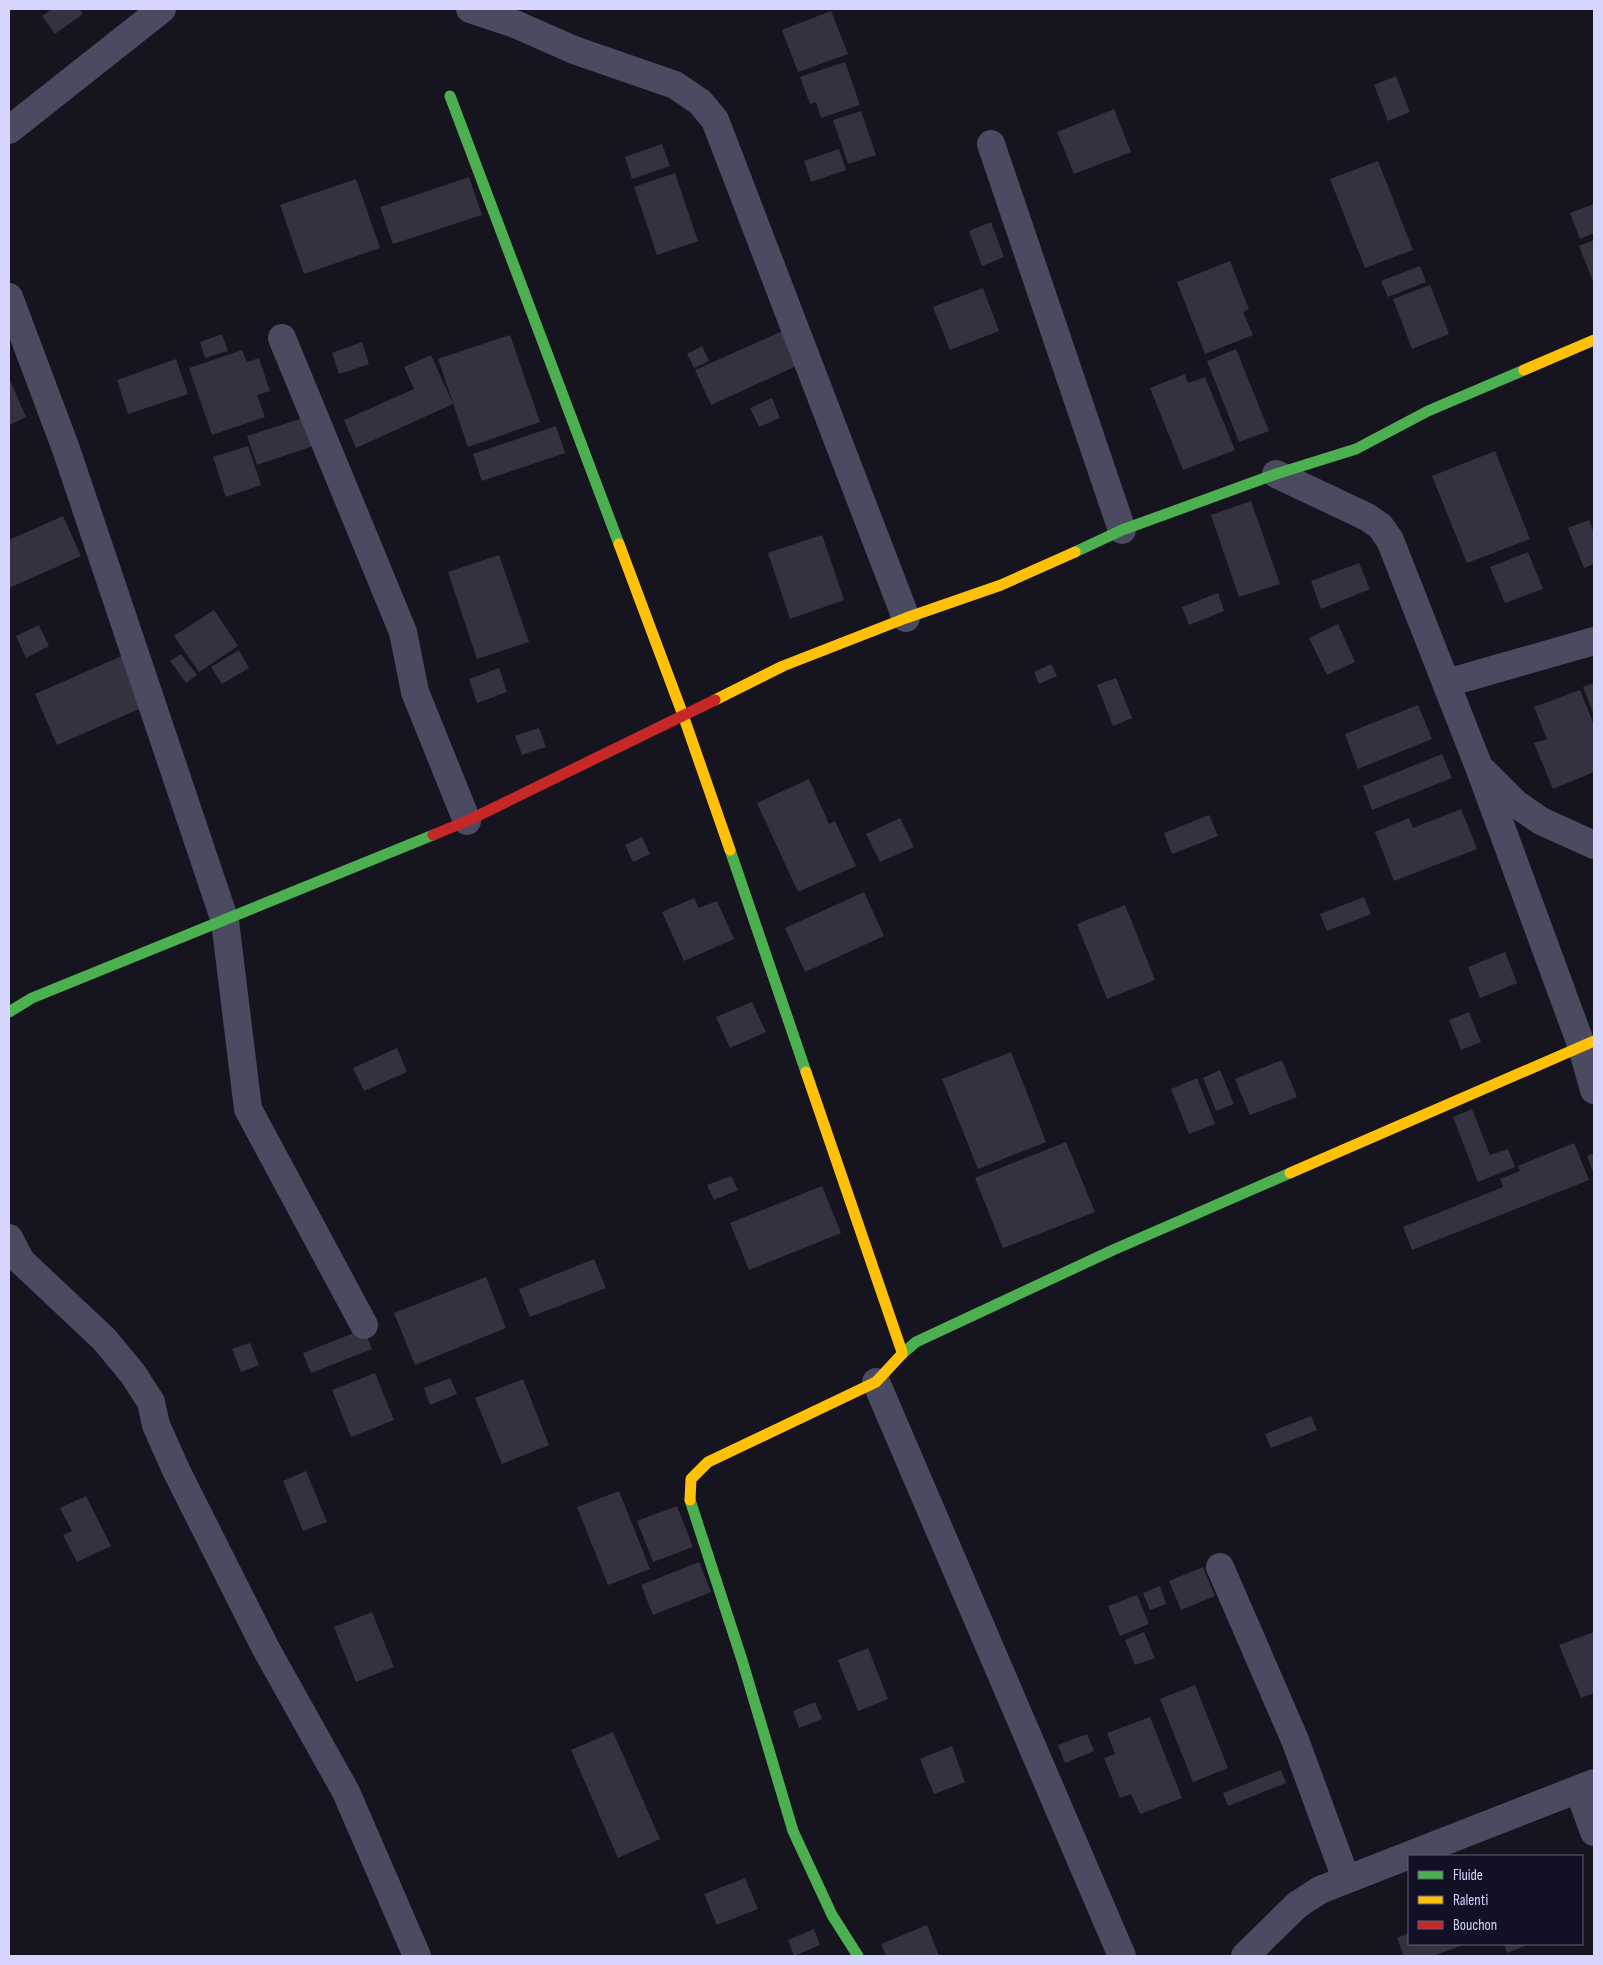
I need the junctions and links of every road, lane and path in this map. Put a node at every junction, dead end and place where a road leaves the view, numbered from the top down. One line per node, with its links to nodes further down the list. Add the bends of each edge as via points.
1 (162, 9): 4 (street)
2 (470, 9): 11 (street, via 675,85 700,102 715,120)
3 (450, 96): 14 (street)
4 (9, 130)
5 (991, 144): 10 (street)
6 (9, 297): 18 (street, via 66,449)
7 (282, 338): 16 (street, via 403,632 416,692)
8 (1594, 340): 9 (street, via 1428,411 1356,449)
9 (1276, 474): 10 (street); 13 (street, via 1380,526 1390,540)
10 (1122, 530): 11 (street, via 1001,585)
11 (906, 618): 14 (street, via 783,666)
12 (1594, 641): 13 (street)
13 (1447, 683): 15 (street)
14 (683, 715): 16 (street); 24 (street)
15 (1479, 768): 17 (street, via 1515,803 1541,821); 20 (street)
16 (467, 821): 18 (street)
17 (1594, 845)
18 (225, 921): 19 (street, via 32,998); 23 (street, via 248,1109)
19 (9, 1012)
20 (1588, 1044): 21 (street); 24 (street, via 1113,1250 916,1342)
21 (1594, 1090)
22 (13, 1250): 32 (street, via 104,1339 151,1402 156,1425 176,1470 261,1638 346,1792)
23 (364, 1325)
24 (902, 1352): 25 (street)
25 (876, 1382): 33 (street, via 708,1462 691,1479 688,1488 793,1831 832,1916); 34 (street)
26 (1220, 1567): 31 (street, via 1295,1740)
27 (1587, 1787): 28 (street); 30 (street)
28 (1594, 1832)
29 (1408, 1855): 31 (street)
30 (1409, 1855)
31 (1346, 1879): 35 (street, via 1297,1905)
32 (417, 1956)
33 (858, 1956)
34 (1122, 1956)
35 (1245, 1956)

